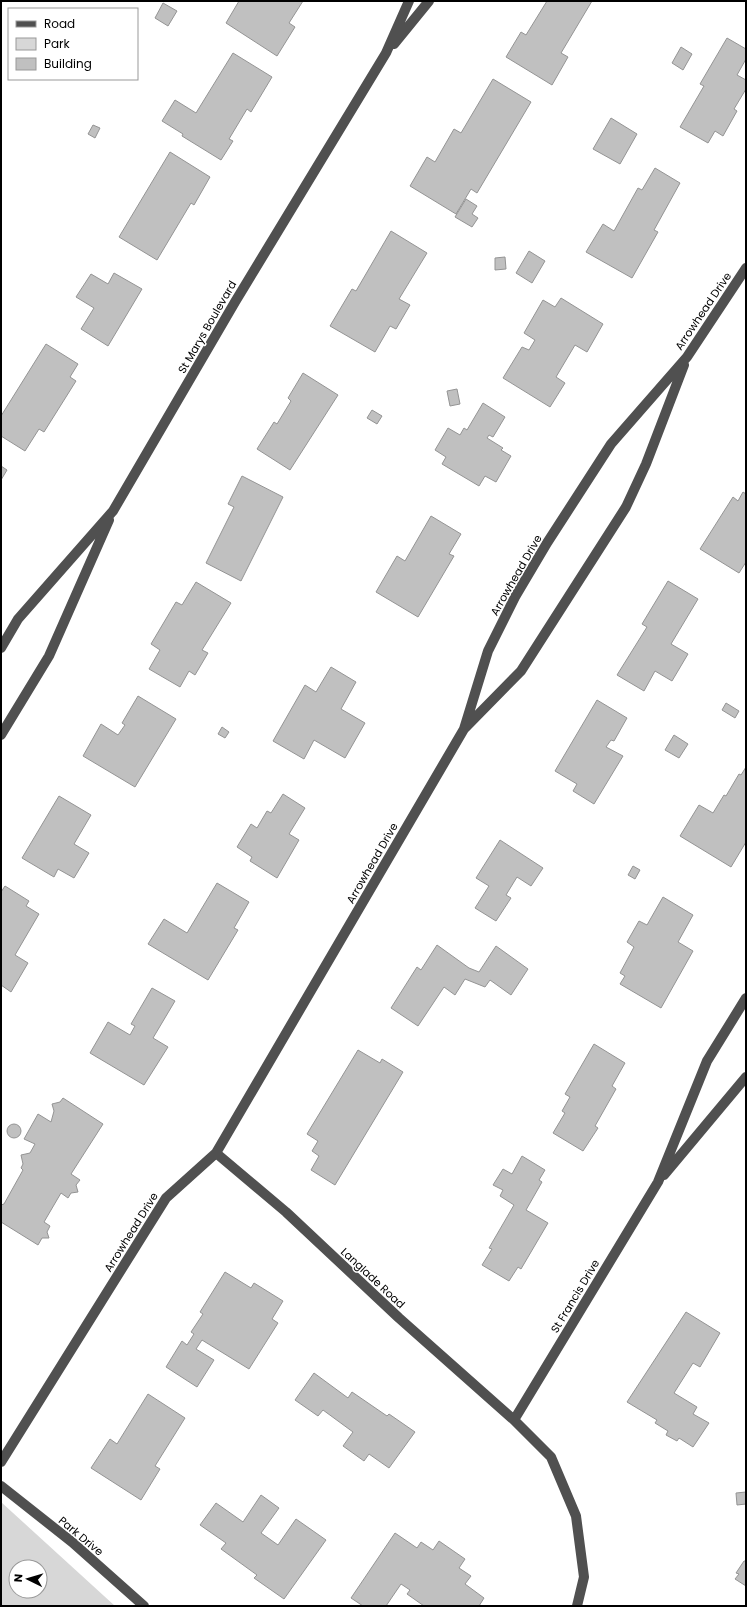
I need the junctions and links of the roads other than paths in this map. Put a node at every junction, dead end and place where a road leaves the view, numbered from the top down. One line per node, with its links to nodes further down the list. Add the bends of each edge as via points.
1 (408, 1): 3 (street, St Marys Boulevard)
2 (428, 1): 3 (street)
3 (386, 53): 6 (street, St Marys Boulevard, via 235,302)
4 (746, 268): 5 (street, Arrowhead Drive)
5 (687, 357): 8 (street, via 646,464 626,507 521,671); 8 (street, Arrowhead Drive, via 611,444 515,596 488,651)
6 (113, 511): 7 (street, St Marys Boulevard, via 18,619); 9 (street, via 48,656)
7 (1, 648)
8 (464, 729): 12 (street, Arrowhead Drive)
9 (1, 735)
10 (746, 998): 13 (street, St Francis Drive, via 707,1061)
11 (746, 1078): 13 (street)
12 (216, 1153): 14 (street, Langlade Road, via 286,1212 399,1318); 15 (street, Arrowhead Drive, via 166,1198)
13 (658, 1182): 14 (street, St Francis Drive)
14 (514, 1420): 18 (street, via 551,1457 576,1516 584,1577)
15 (1, 1462)
16 (1, 1486): 17 (street, Park Drive, via 72,1542)
17 (144, 1606)
18 (577, 1606)

